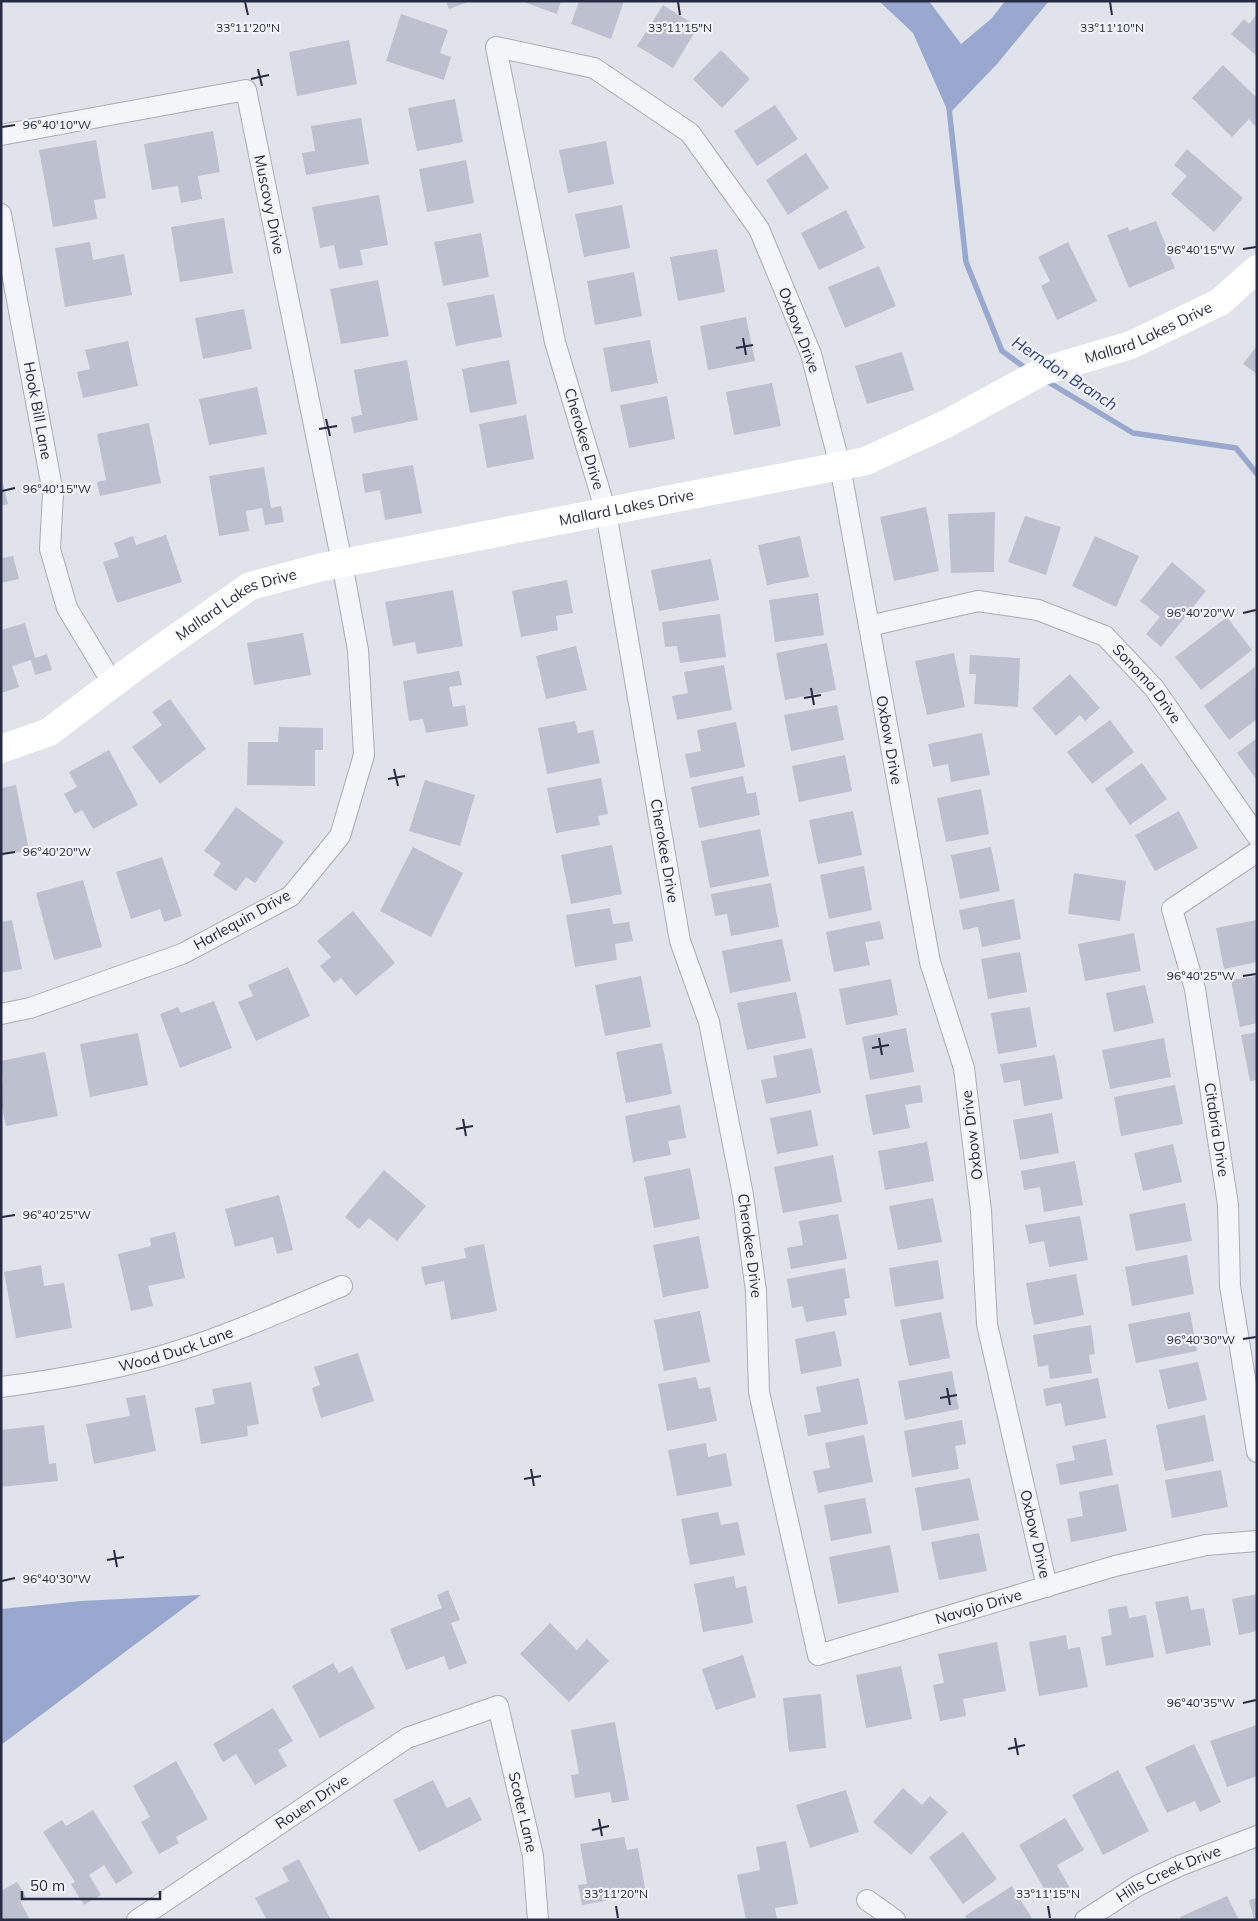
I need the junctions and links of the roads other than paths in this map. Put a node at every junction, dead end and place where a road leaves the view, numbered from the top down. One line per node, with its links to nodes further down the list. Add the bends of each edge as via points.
1 (496, 47): 5 (street, Oxbow Drive, via 594,68 690,133 759,229 811,354); 6 (street, Cherokee Drive, via 555,342)
2 (1, 135): 7 (street, Muscovy Drive, via 246,90)
3 (1, 214): 9 (street, Hook Bill Lane, via 53,493 50,550 67,608)
4 (1257, 269): 5 (street, Mallard Lakes Drive, via 1220,302 1131,345 1043,371 946,424 866,461)
5 (840, 466): 6 (street, Mallard Lakes Drive); 8 (street, Oxbow Drive)
6 (606, 512): 7 (street, Mallard Lakes Drive); 19 (street, Cherokee Drive, via 680,941 709,1022 743,1195 756,1291 759,1392)
7 (342, 563): 9 (street, Mallard Lakes Drive, via 250,586); 13 (street, Harlequin Drive, via 358,650 364,755 340,836 290,896 190,949 30,1008)
8 (869, 626): 11 (street, Sonoma Drive, via 978,602 1038,610 1105,636 1154,688); 18 (street, Oxbow Drive, via 930,962 964,1068 981,1211 987,1324)
9 (113, 684): 10 (street, Mallard Lakes Drive, via 49,732)
10 (1, 749)
11 (1257, 836)
12 (1257, 852): 16 (street, Citabria Drive, via 1172,909 1198,1009 1228,1205 1230,1286)
13 (1, 1014)
14 (342, 1286): 15 (street, Wood Duck Lane, via 252,1324 162,1356 57,1380)
15 (1, 1387)
16 (1257, 1452)
17 (1257, 1541): 18 (street, Navajo Drive, via 1206,1545 1115,1566)
18 (1047, 1587): 19 (street, Navajo Drive)
19 (818, 1655)
20 (498, 1706): 23 (street, Rouen Drive, via 407,1738); 24 (street, Scoter Lane, via 533,1856)
21 (1257, 1836): 26 (street, Hills Creek Drive, via 1137,1886)
22 (867, 1900): 25 (street)
23 (137, 1920)
24 (538, 1920)
25 (896, 1920)
26 (1085, 1920)

